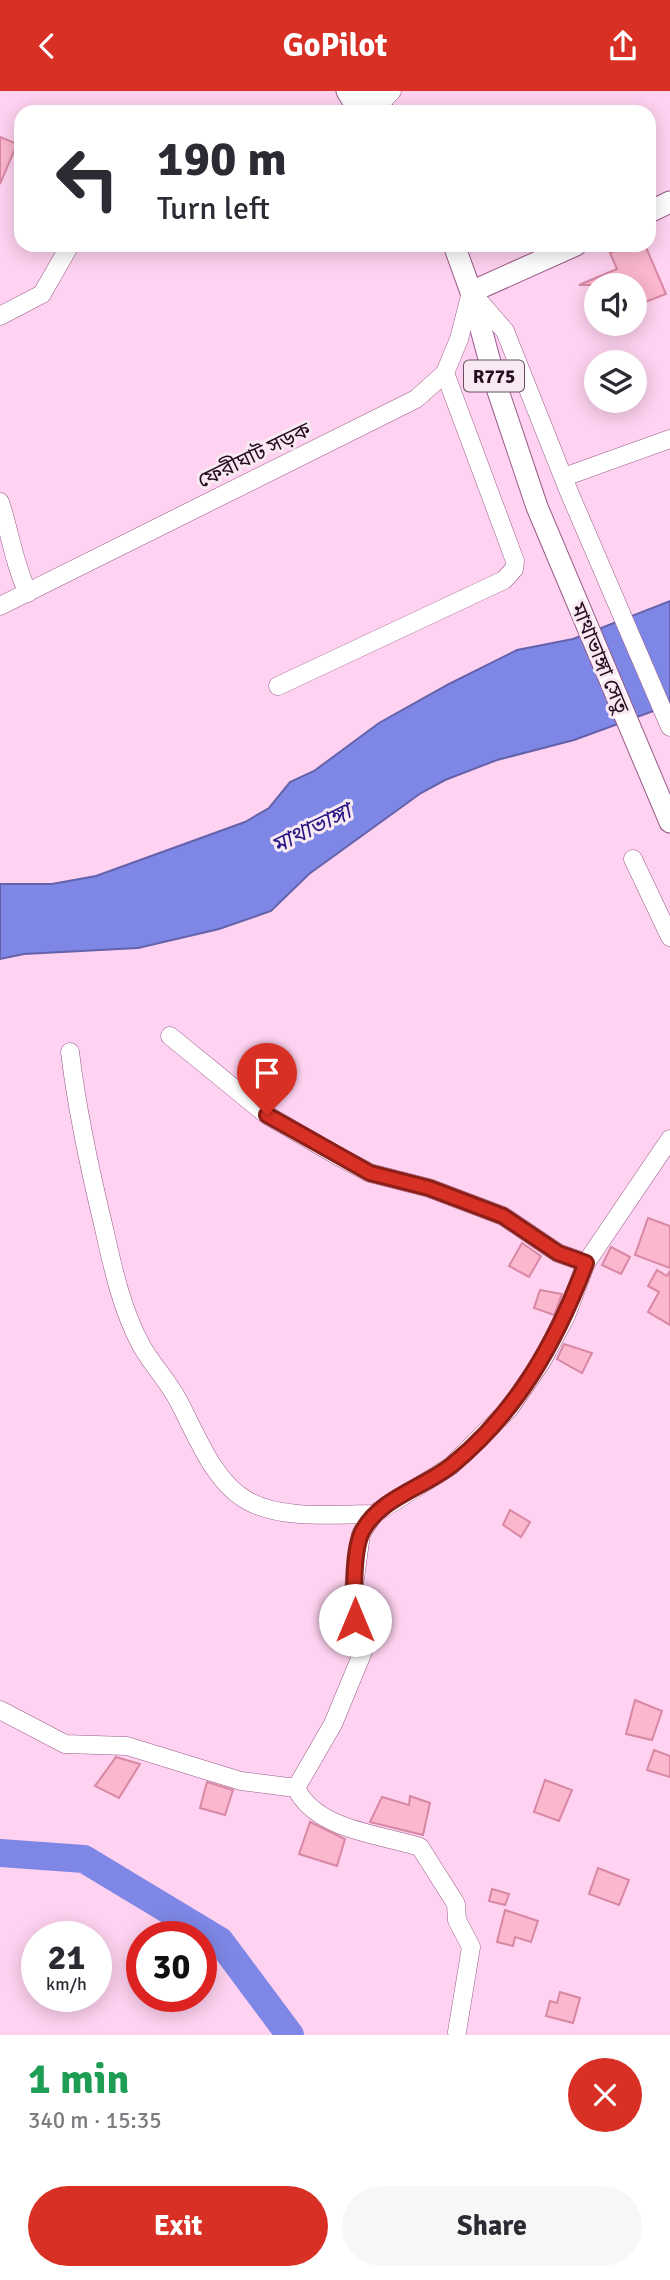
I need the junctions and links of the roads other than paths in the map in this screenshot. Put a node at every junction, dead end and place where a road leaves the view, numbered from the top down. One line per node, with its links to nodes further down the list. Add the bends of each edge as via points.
1 (347, 91): 2 (main road)
2 (376, 104)
3 (66, 252): 7 (street, via 42,294)
4 (457, 252): 6 (main road, R775)
5 (560, 252): 6 (main road)
6 (471, 292): 8 (street, ফেরীঘাট সড়ক); 10 (street, via 505,331); 16 (main road, মাথাভাঙ্গা সেতু / R775, via 537,506)
7 (0, 316)
8 (445, 373): 12 (street, ফেরীঘাট সড়ক, via 416,399 365,427); 14 (street, via 515,561 514,569 504,580)
9 (670, 439): 10 (street)
10 (566, 485): 15 (street)
11 (0, 502): 12 (street)
12 (28, 593): 13 (street, ফেরীঘাট সড়ক)
13 (0, 606)
14 (278, 686)
15 (670, 727)
16 (667, 816)
17 (633, 859): 18 (street)
18 (670, 937)
19 (170, 1036): 22 (street, via 267,1115 336,1155 370,1173 429,1188 503,1216 558,1253)
20 (70, 1052): 23 (street, via 77,1109 127,1313 141,1345 178,1399 210,1460 233,1490 268,1509)
21 (670, 1139): 22 (street)
22 (586, 1263): 23 (street, via 566,1316 509,1409 451,1466)
23 (374, 1514): 25 (street, via 361,1534 355,1586 362,1654 333,1724)
24 (0, 1710): 25 (street, via 65,1744 127,1746 241,1781)
25 (296, 1788): 26 (street, via 302,1801 323,1817 420,1847 456,1904 457,1920 471,1947)
26 (457, 2032)

